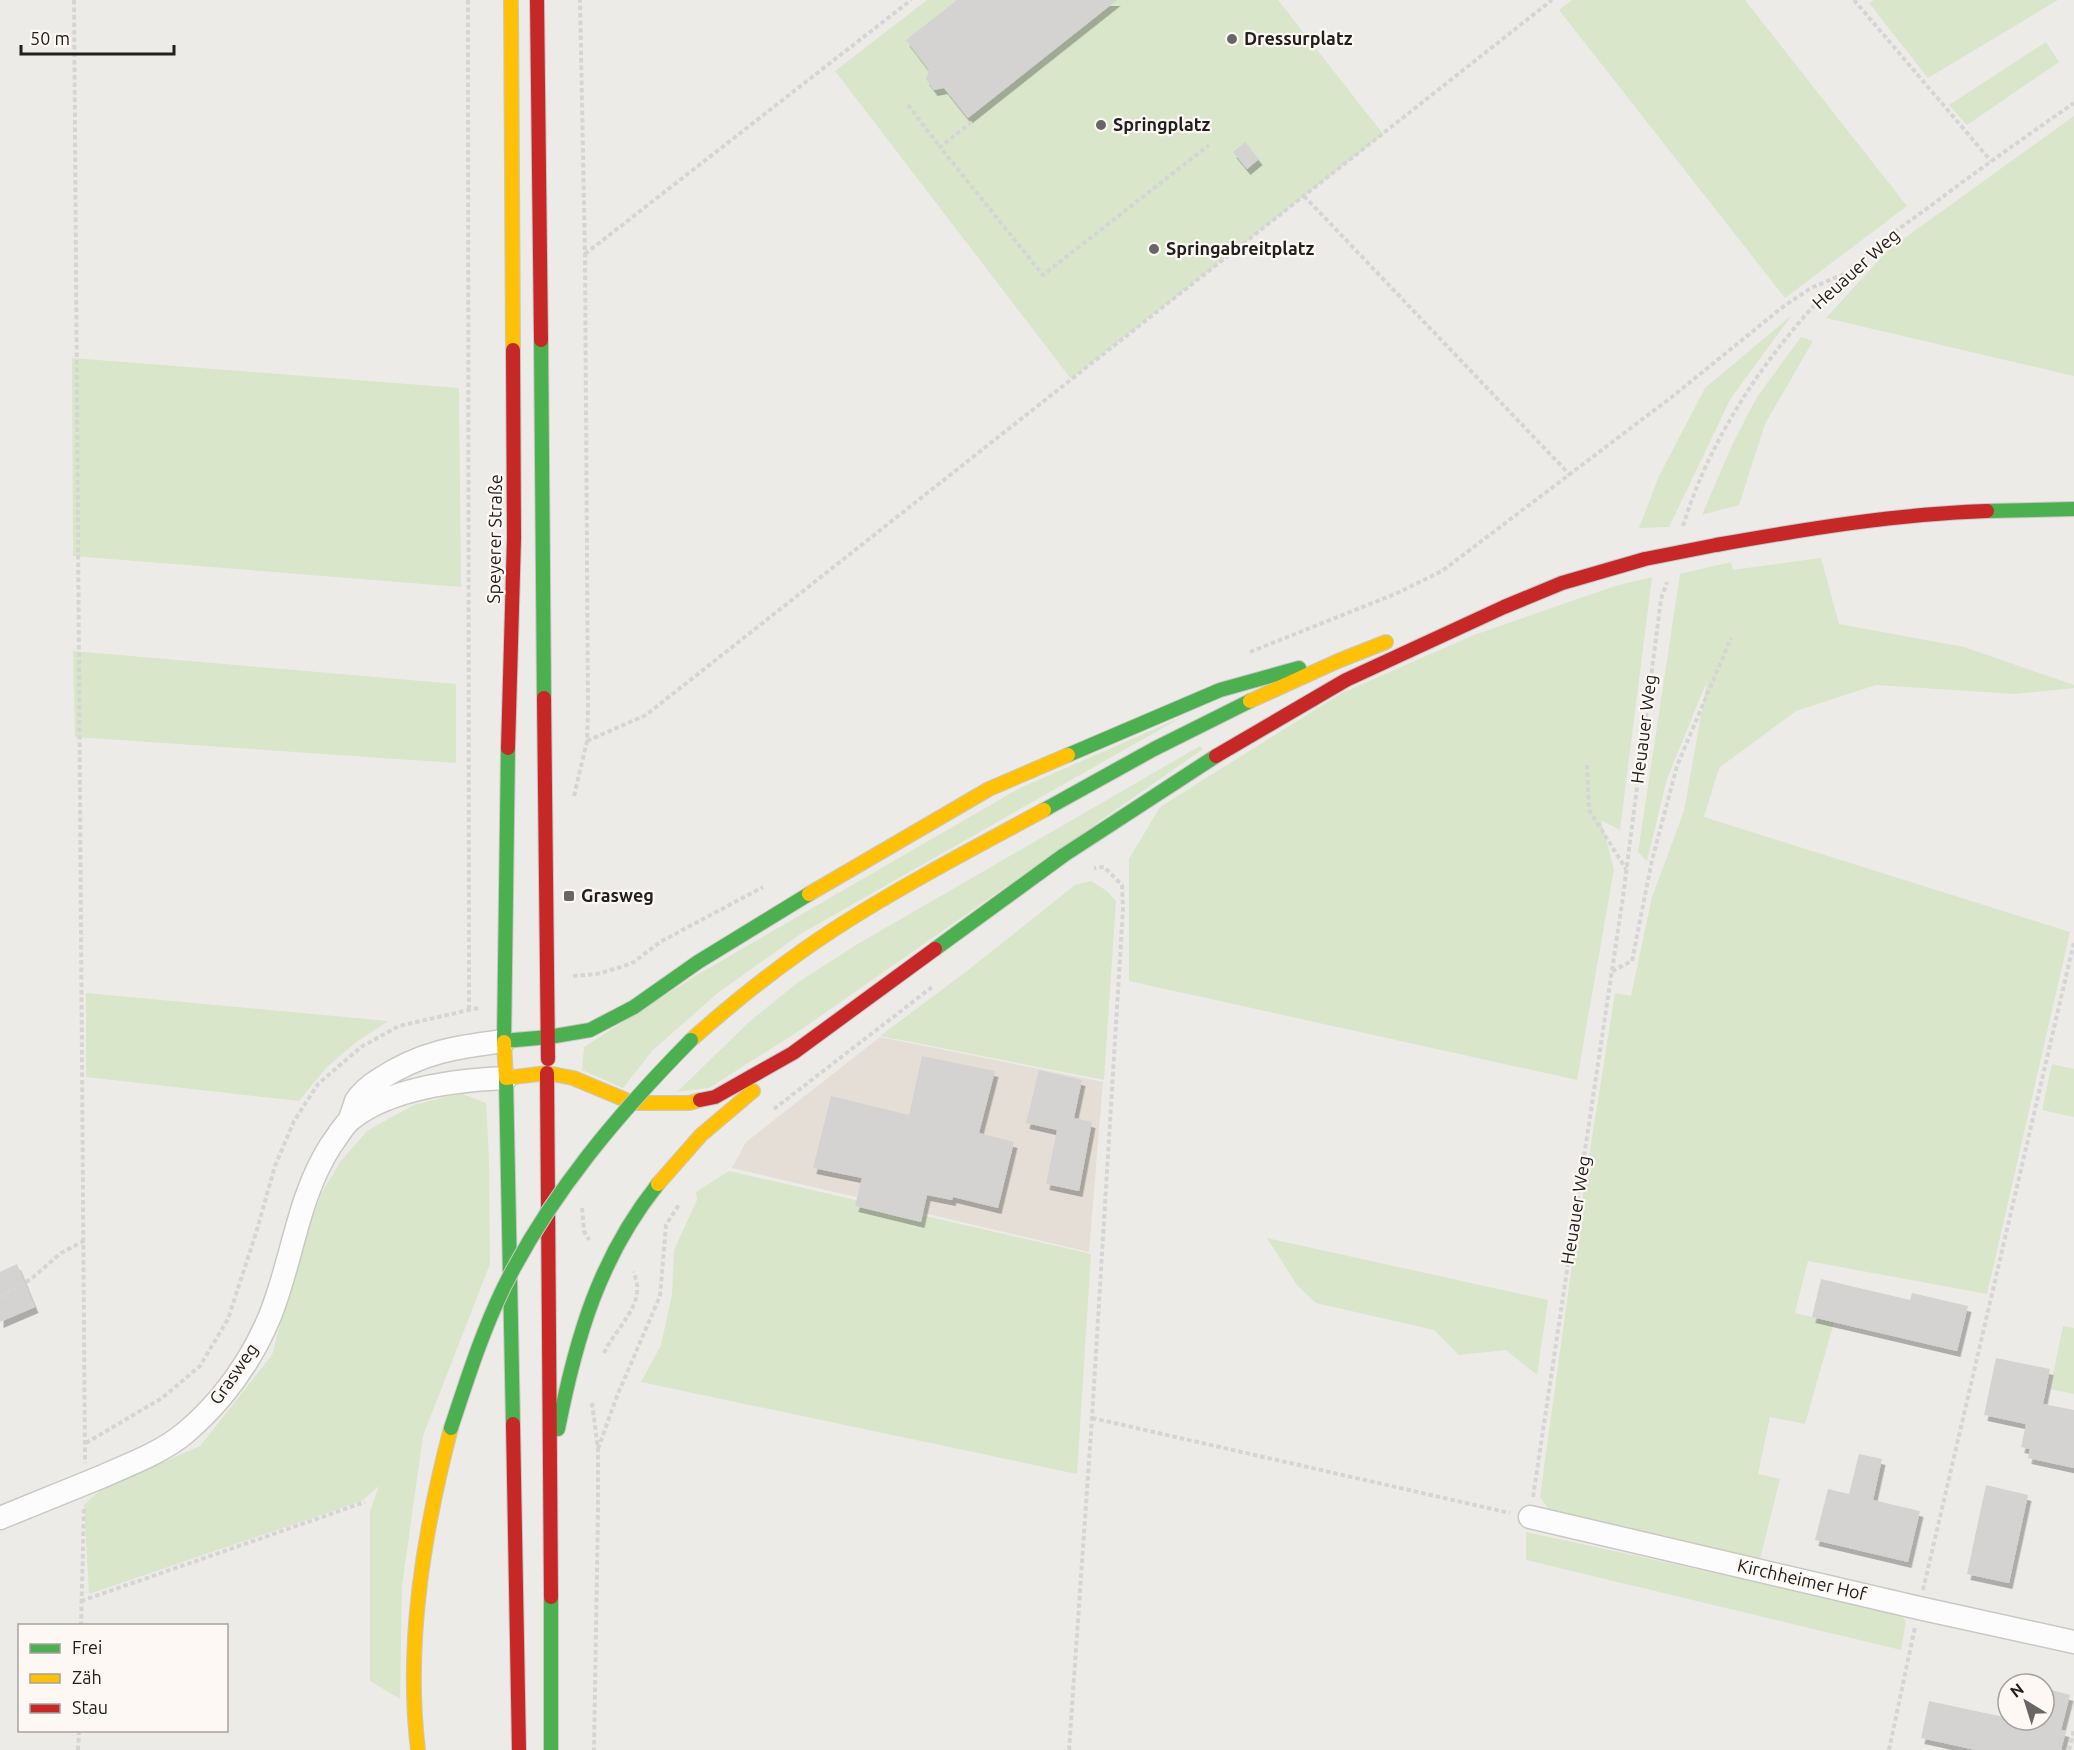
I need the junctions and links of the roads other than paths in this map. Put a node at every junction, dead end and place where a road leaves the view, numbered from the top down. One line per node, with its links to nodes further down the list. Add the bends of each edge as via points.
1 (511, 0): 7 (main road, Speyerer Straße, via 514,537)
2 (537, 0): 6 (main road)
3 (2074, 509): 4 (main road, bridge, via 1921,515 1811,528 1645,559)
4 (1553, 586): 5 (main road); 8 (main road, via 1346,680 1226,749 1064,855)
5 (1438, 622)
6 (549, 1037): 7 (main road); 9 (main road); 16 (main road, bridge, via 590,1030 634,1007 777,912 989,789 1220,690 1391,640 1236,706 863,911 760,981 691,1040 612,1122 562,1188 514,1268 471,1367 451,1428 428,1524 416,1627)
7 (504, 1041): 10 (main road, Speyerer Straße); 11 (street, Grasweg, via 452,1048 396,1069 357,1099)
8 (794, 1053): 9 (main road, via 715,1096 689,1103 633,1103 573,1078); 12 (main road, via 702,1134 646,1200 622,1237 599,1282 581,1331)
9 (548, 1073): 10 (main road); 12 (main road)
10 (506, 1078): 11 (street, Grasweg, via 458,1080 414,1091 370,1107); 17 (main road, Speyerer Straße)
11 (350, 1120): 14 (street, Grasweg, via 312,1179 271,1314 258,1343 222,1396 165,1447)
12 (550, 1467): 18 (main road)
13 (1530, 1517): 15 (street, Kirchheimer Hof)
14 (0, 1518)
15 (2074, 1641)
16 (418, 1750)
17 (519, 1750)
18 (551, 1750)

